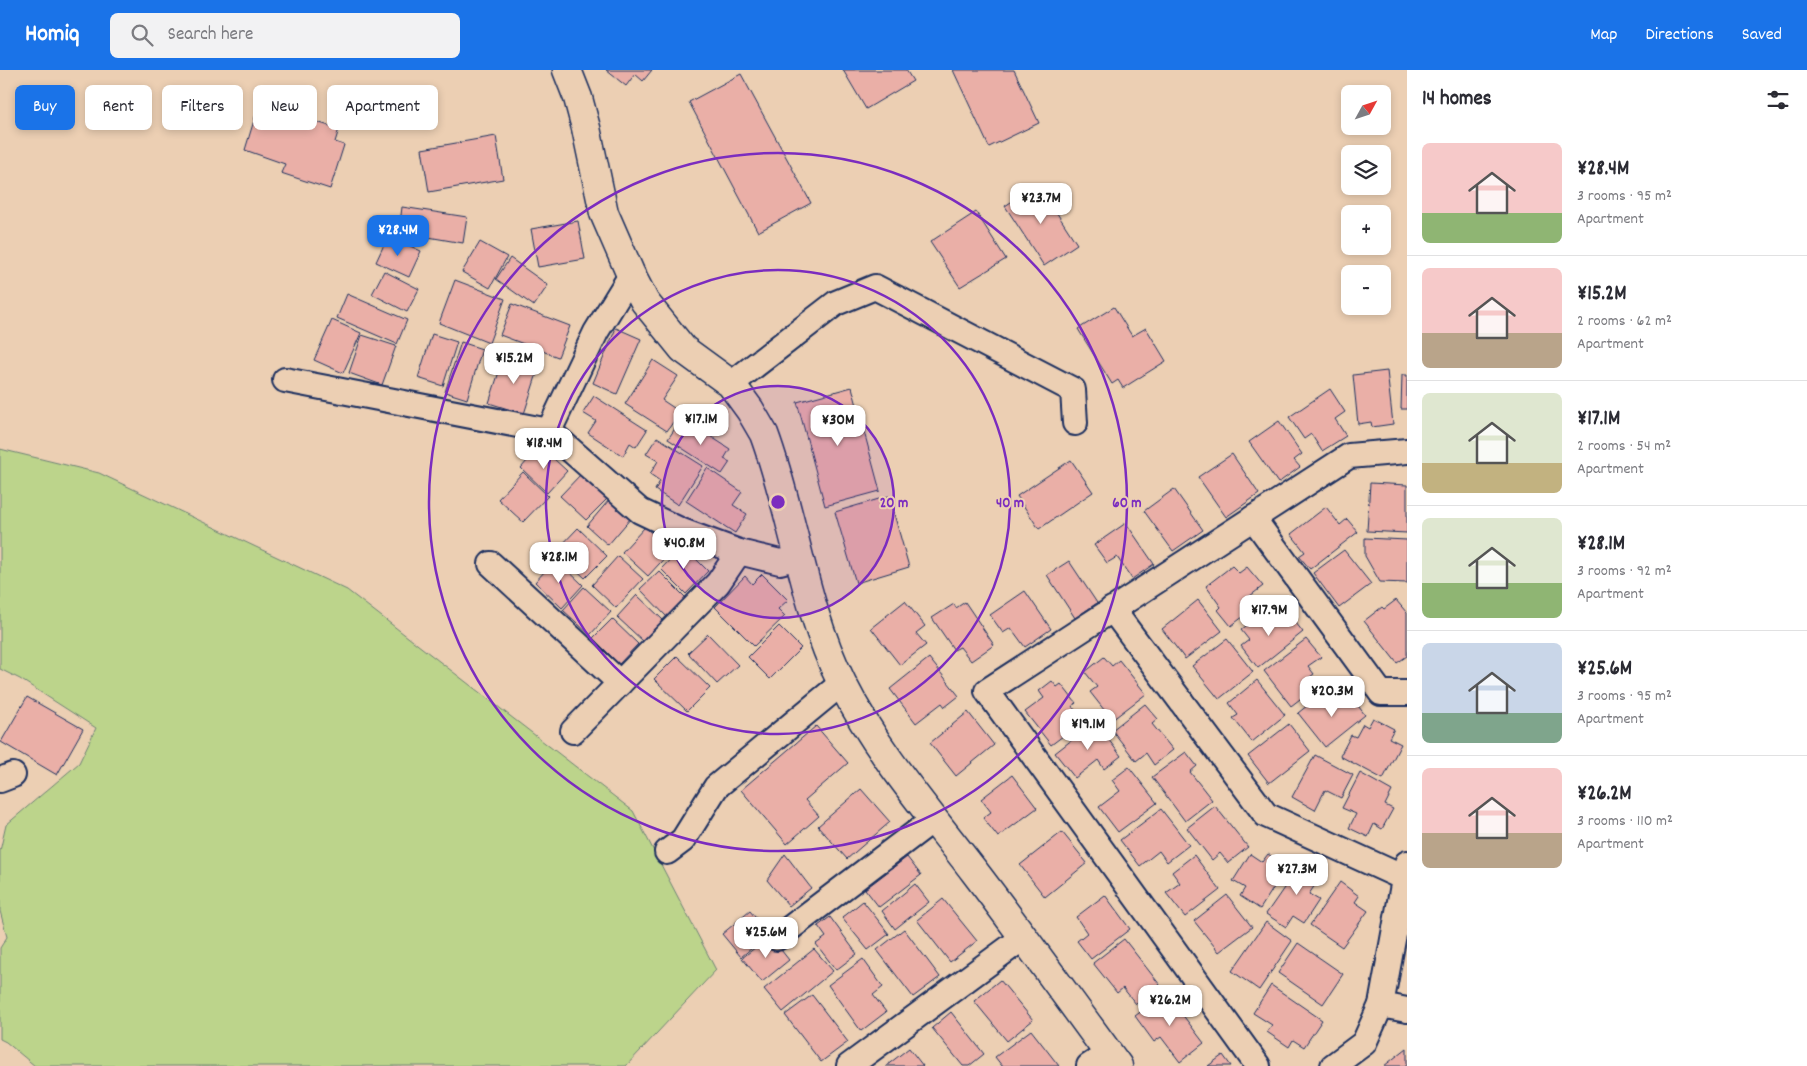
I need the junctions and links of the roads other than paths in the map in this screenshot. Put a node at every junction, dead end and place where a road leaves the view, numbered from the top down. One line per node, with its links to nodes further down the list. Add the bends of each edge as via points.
1 (566, 70): 2 (street, via 586,128 604,213)
2 (631, 275): 4 (street, via 645,302 683,349); 6 (lane, via 596,332)
3 (285, 380): 6 (lane)
4 (731, 384): 5 (lane, via 836,302 875,287 1073,390); 10 (street, via 750,410 767,443)
5 (1075, 423)
6 (549, 431): 9 (lane, via 640,511)
7 (1407, 451): 8 (lane, via 1349,456)
8 (1253, 518): 12 (lane); 15 (lane, via 1381,693)
9 (738, 552): 10 (lane, via 780,562); 13 (lane, via 718,583)
10 (798, 557): 14 (street, via 827,648)
11 (491, 564): 13 (lane)
12 (1112, 609): 19 (lane, via 1266,815); 26 (lane, via 987,691)
13 (620, 683): 16 (lane)
14 (842, 683): 17 (street, via 868,729); 18 (lane, via 716,787 683,840)
15 (1407, 693)
16 (573, 731)
17 (934, 819): 20 (street); 21 (lane)
18 (667, 852)
19 (1406, 869): 22 (lane)
20 (1024, 937): 24 (street); 25 (lane)
21 (776, 938)
22 (1381, 1006): 23 (lane); 27 (lane, via 1364,1043)
23 (1407, 1010)
24 (1105, 1062)
25 (849, 1066)
26 (1258, 1066)
27 (1333, 1066)

